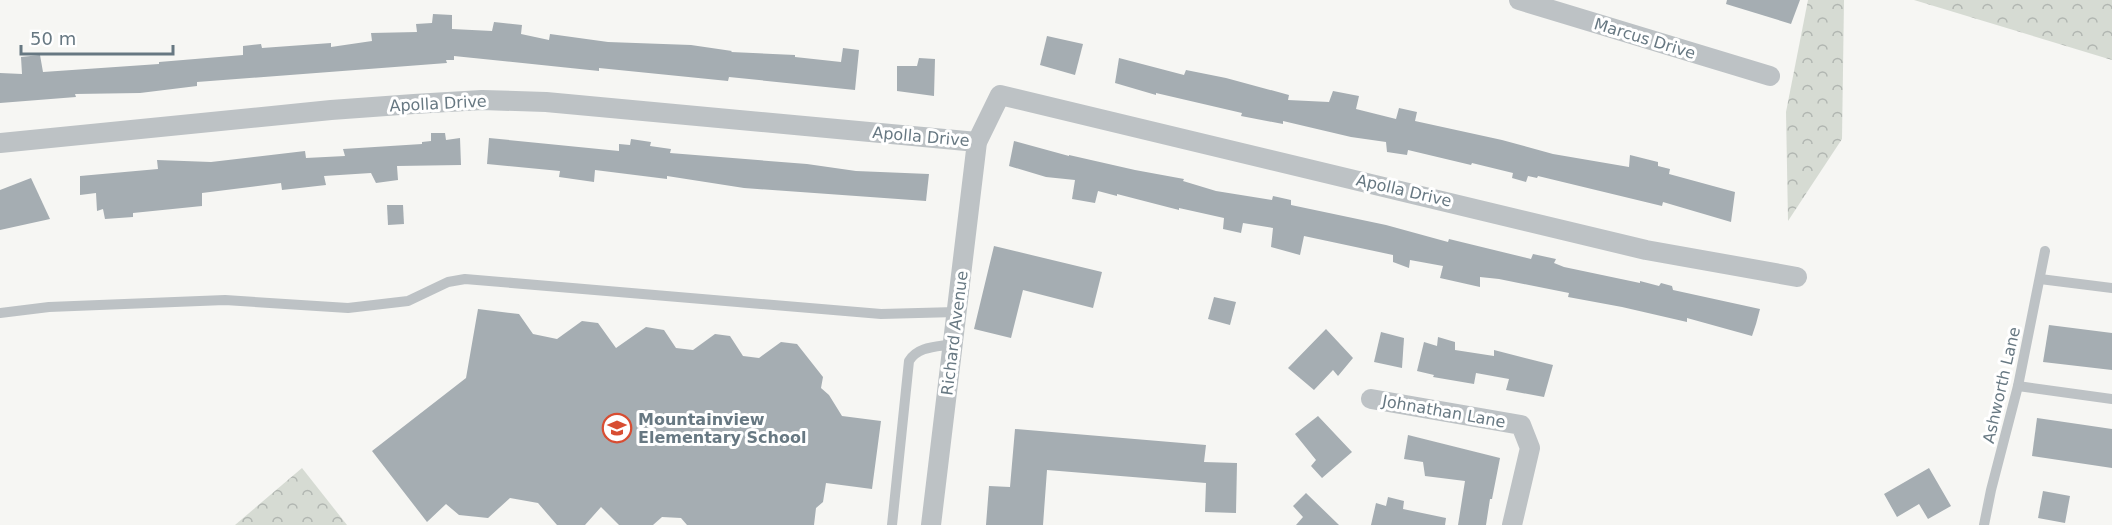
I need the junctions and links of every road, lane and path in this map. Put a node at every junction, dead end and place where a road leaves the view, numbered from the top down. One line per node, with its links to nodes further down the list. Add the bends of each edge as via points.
1 (1520, 0): 2 (street, Marcus Drive)
2 (1770, 76)
3 (977, 141): 4 (street, Apolla Drive, via 546,102 482,100 330,110); 6 (street, Apolla Drive, via 1000,95 1646,250); 9 (street, Richard Avenue)
4 (0, 143)
5 (2045, 251): 7 (lane, Ashworth Lane)
6 (1797, 277)
7 (2040, 279): 8 (lane); 12 (lane, Ashworth Lane)
8 (2112, 288)
9 (956, 312): 10 (lane, via 881,314 465,279 448,282 408,301 348,308 225,300 49,307); 11 (street, Richard Avenue)
10 (0, 313)
11 (952, 344): 15 (lane, via 922,349 909,361); 16 (street, Richard Avenue)
12 (2018, 386): 14 (lane); 18 (lane, Ashworth Lane)
13 (1371, 399): 17 (street, Johnathan Lane, via 1521,425 1530,448)
14 (2112, 399)
15 (892, 525)
16 (931, 525)
17 (1512, 525)
18 (1984, 525)

